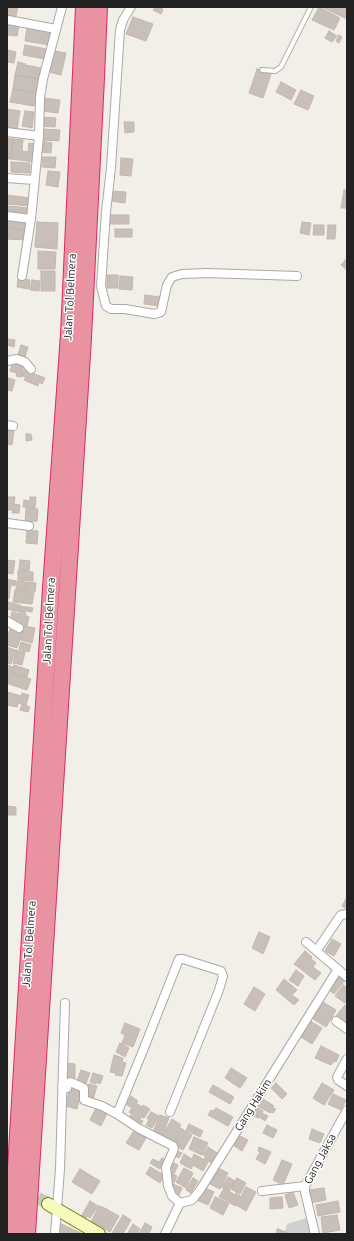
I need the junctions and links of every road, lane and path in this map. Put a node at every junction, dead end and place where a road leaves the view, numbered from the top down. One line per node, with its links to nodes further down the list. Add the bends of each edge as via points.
1 (62, 7): 7 (street)
2 (84, 7): 41 (highway, Jalan Tol Belmera, via 69,334)
3 (99, 7): 42 (highway, Jalan Tol Belmera, via 83,338)
4 (132, 7): 16 (street, via 120,30 101,286 106,306 111,309 154,314 161,312 167,285 172,277 182,274)
5 (311, 7): 8 (lane, via 281,67 275,71)
6 (8, 20): 7 (street)
7 (56, 29): 10 (street, via 42,85)
8 (262, 70)
9 (7, 132): 10 (street)
10 (39, 136): 12 (street)
11 (7, 178): 12 (street)
12 (34, 180): 14 (street)
13 (7, 216): 14 (street)
14 (30, 219): 15 (street)
15 (22, 276)
16 (297, 276)
17 (7, 361): 18 (street, via 17,359 25,362)
18 (31, 369)
19 (7, 523): 20 (street)
20 (29, 526)
21 (7, 621): 22 (street)
22 (19, 628)
23 (347, 914): 25 (street, via 341,915)
24 (306, 942): 25 (street)
25 (317, 950): 26 (street)
26 (338, 969): 27 (street); 39 (street, Gang Hakim, via 200,1190 192,1200)
27 (347, 977)
28 (65, 1003): 33 (street)
29 (336, 1021): 30 (street)
30 (347, 1028)
31 (347, 1059): 32 (street, via 337,1077)
32 (347, 1086)
33 (62, 1088): 36 (street, via 67,1088 70,1082 82,1087 84,1100); 40 (street, via 60,1169)
34 (347, 1110): 37 (street, Gang Jaksa)
35 (170, 1112): 36 (street, via 223,976 222,971 183,959 179,960)
36 (117, 1114): 39 (street, via 173,1146 174,1150 166,1167 168,1186 172,1196)
37 (305, 1186): 38 (street); 46 (street, Gang Jaksa)
38 (262, 1191)
39 (180, 1203): 45 (street)
40 (52, 1206): 43 (street); 44 (street)
41 (12, 1234)
42 (27, 1234)
43 (55, 1234)
44 (99, 1234)
45 (164, 1234)
46 (315, 1234)

